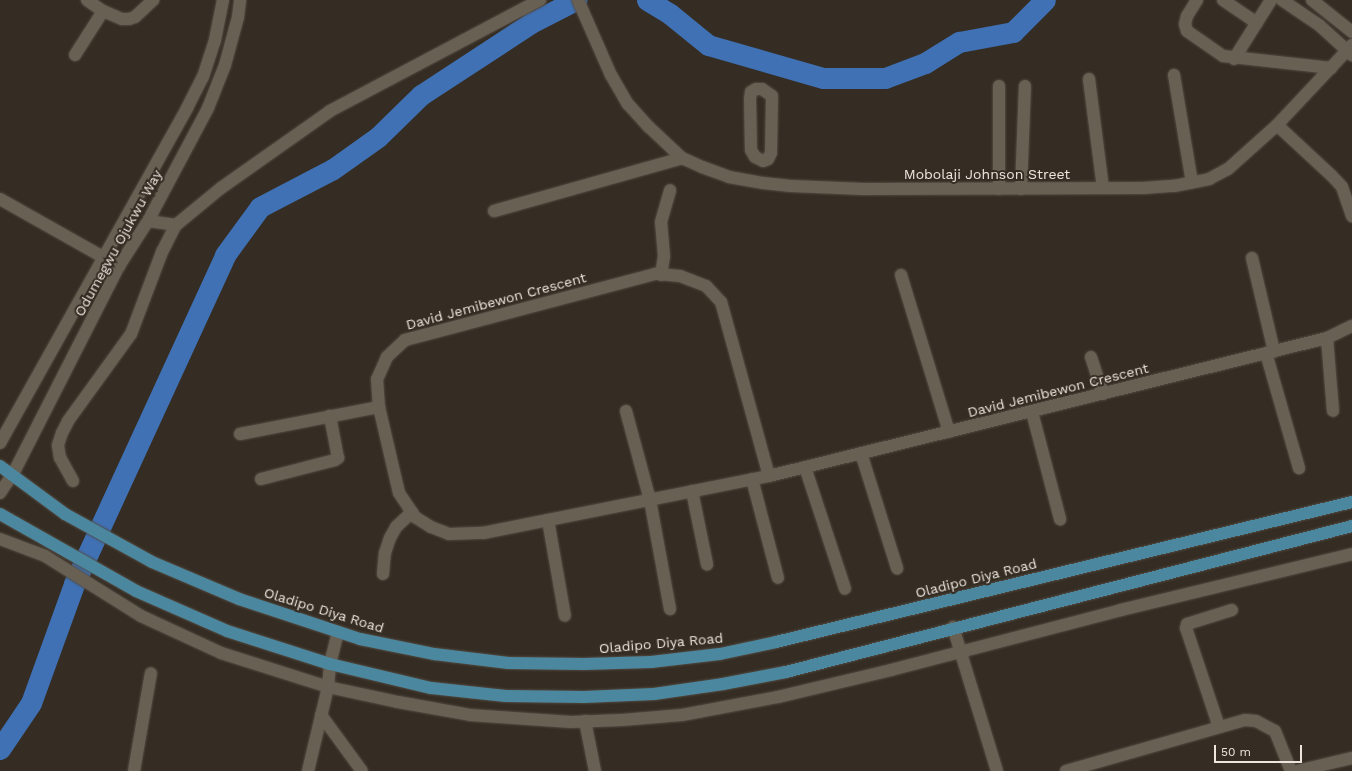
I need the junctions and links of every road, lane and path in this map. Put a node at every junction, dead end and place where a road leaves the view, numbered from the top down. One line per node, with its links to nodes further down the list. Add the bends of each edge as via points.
1 (87, 0): 12 (street)
2 (153, 0): 12 (street, via 135,17 129,19 122,19)
3 (222, 0): 37 (street, Odumegwu Ojukwu Way, via 215,40 202,77)
4 (240, 0): 35 (street, Odumegwu Ojukwu Way, via 225,65 208,108)
5 (540, 0): 36 (street, via 330,111 221,188)
6 (578, 0): 24 (street, Mobolaji Johnson Street, via 611,75 628,104)
7 (1197, 0): 17 (street, via 1187,16 1187,31 1223,56)
8 (1222, 0): 13 (street)
9 (1271, 0): 13 (street)
10 (1282, 0): 15 (street)
11 (1312, 0): 14 (street)
12 (103, 10): 16 (street)
13 (1257, 23): 17 (street)
14 (1352, 32)
15 (1350, 50): 18 (street, Mobolaji Johnson Street)
16 (75, 55)
17 (1234, 58): 18 (street)
18 (1331, 68): 23 (street, Mobolaji Johnson Street)
19 (1174, 75): 26 (street)
20 (1090, 79): 28 (street)
21 (999, 86): 29 (street)
22 (1025, 86): 30 (street)
23 (1277, 125): 26 (street, Mobolaji Johnson Street, via 1228,169 1210,179); 34 (street, via 1342,187)
24 (682, 158): 27 (street, Mobolaji Johnson Street, via 730,176); 33 (street)
25 (762, 161): 25 (street, via 768,159 771,153 772,96 770,92 756,89 751,92 750,99 752,150 755,157); 27 (street)
26 (1192, 182): 28 (street, Mobolaji Johnson Street, via 1143,188)
27 (763, 183): 29 (street, Mobolaji Johnson Street, via 863,189)
28 (1103, 188): 30 (street, Mobolaji Johnson Street)
29 (999, 189): 30 (street, Mobolaji Johnson Street)
30 (1021, 189)
31 (670, 190): 40 (street, via 661,222 664,256)
32 (0, 198): 37 (street)
33 (494, 210)
34 (1352, 216)
35 (148, 221): 36 (street); 39 (street, Odumegwu Ojukwu Way)
36 (176, 225): 63 (street, via 162,252 131,334 62,433 58,445 60,458)
37 (104, 257): 39 (street); 54 (street, Odumegwu Ojukwu Way)
38 (1252, 258): 44 (street)
39 (119, 266): 59 (street, Odumegwu Ojukwu Way)
40 (661, 275): 47 (street, David Jemibewon Crescent, via 655,274 405,340 387,356 377,379); 60 (street, David Jemibewon Crescent, via 680,276 706,286 721,302)
41 (901, 275): 52 (street)
42 (1352, 326): 43 (street, David Jemibewon Crescent)
43 (1327, 338): 44 (street, David Jemibewon Crescent); 49 (street)
44 (1270, 352): 46 (street, David Jemibewon Crescent); 58 (street)
45 (1091, 358): 46 (street)
46 (1103, 394): 50 (street, David Jemibewon Crescent)
47 (379, 407): 51 (street); 68 (street, David Jemibewon Crescent, via 399,493)
48 (626, 411): 66 (street)
49 (1333, 411)
50 (1032, 412): 52 (street, David Jemibewon Crescent); 70 (street)
51 (330, 416): 53 (street); 61 (street, via 338,458)
52 (949, 432): 55 (street, David Jemibewon Crescent)
53 (240, 434)
54 (0, 443)
55 (861, 454): 57 (street, David Jemibewon Crescent); 76 (street)
56 (0, 466): 59 (main road, Oladipo Diya Road)
57 (805, 467): 60 (street, David Jemibewon Crescent); 79 (street)
58 (1299, 468)
59 (13, 474): 65 (street, Odumegwu Ojukwu Way); 84 (main road, Oladipo Diya Road, via 66,514 152,562 239,600)
60 (769, 476): 62 (street, David Jemibewon Crescent)
61 (261, 479)
62 (752, 479): 64 (street, David Jemibewon Crescent); 78 (street)
63 (73, 480)
64 (692, 491): 66 (street, David Jemibewon Crescent); 75 (street)
65 (0, 493)
66 (650, 500): 71 (street, David Jemibewon Crescent); 80 (street)
67 (1352, 502): 84 (main road, Oladipo Diya Road, via 791,639 720,654 651,662 508,663 434,654)
68 (412, 512): 71 (street, David Jemibewon Crescent, via 430,527 449,534 483,533); 77 (street, via 396,527 390,538 385,553)
69 (0, 514): 86 (main road, via 136,592 227,631)
70 (1060, 519)
71 (548, 520): 82 (street)
72 (1352, 526): 83 (main road)
73 (0, 539): 88 (street, via 45,556 141,616 221,654)
74 (1352, 554): 85 (street)
75 (707, 564)
76 (897, 568)
77 (383, 574)
78 (778, 578)
79 (845, 589)
80 (670, 609)
81 (1232, 610): 91 (street, via 1187,624 1186,628)
82 (565, 616)
83 (953, 627): 85 (street); 86 (main road, via 786,672 654,694 584,697 506,696 431,688)
84 (338, 632): 86 (street)
85 (960, 652): 90 (street, via 721,709 622,720); 97 (street)
86 (330, 664): 88 (street)
87 (150, 673): 93 (street)
88 (328, 687): 89 (street); 90 (street, via 470,716)
89 (321, 715): 94 (street); 95 (street)
90 (585, 721): 96 (street)
91 (1219, 727): 98 (street); 99 (street, via 1245,720 1256,721 1275,731)
92 (1352, 758): 100 (street)
93 (134, 771)
94 (308, 771)
95 (362, 771)
96 (595, 771)
97 (995, 771)
98 (1066, 771)
99 (1291, 771)
100 (1297, 771)

